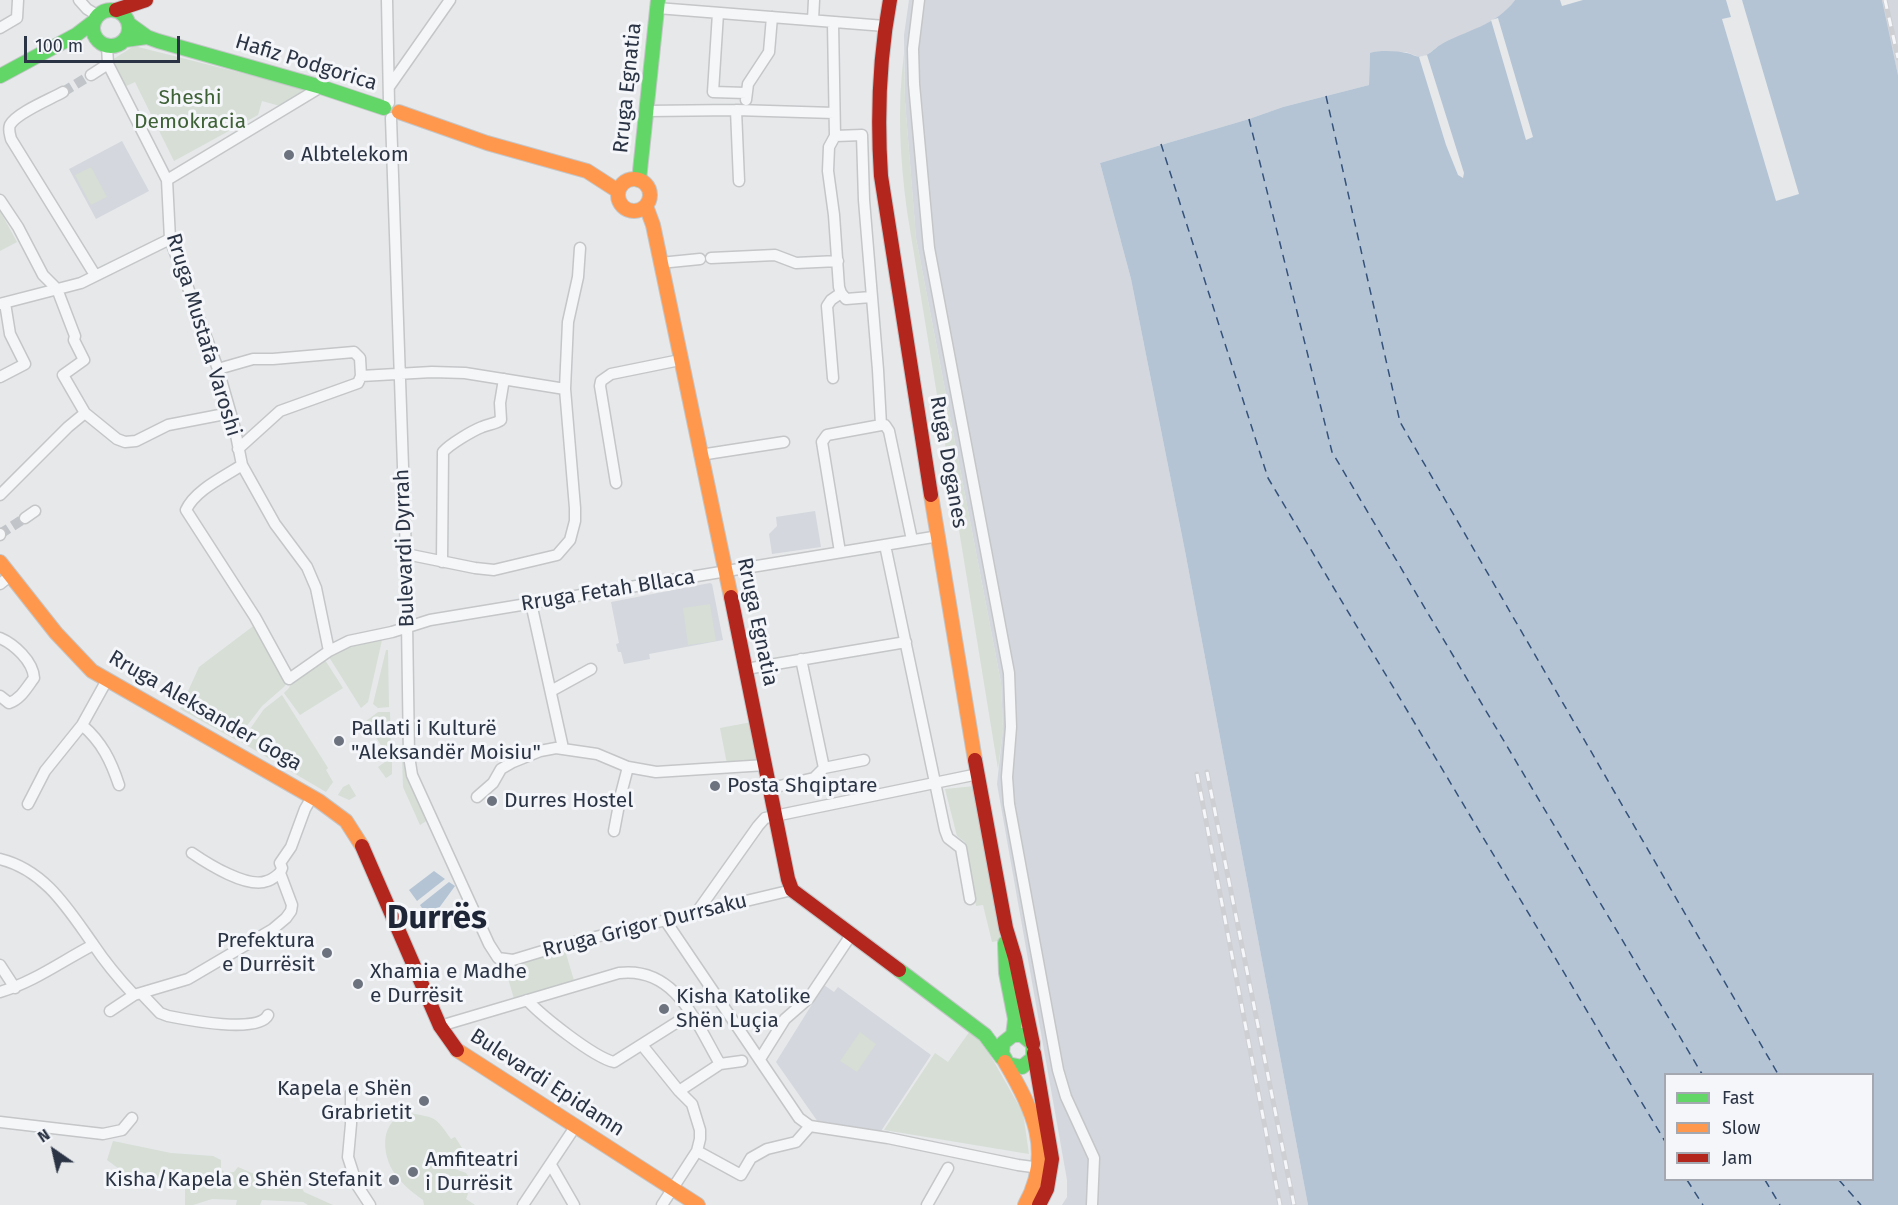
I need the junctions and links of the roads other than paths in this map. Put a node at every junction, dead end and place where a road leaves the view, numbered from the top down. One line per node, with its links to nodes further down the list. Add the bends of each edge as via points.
1 (18, 0): 18 (street, via 17,18)
2 (79, 0): 13 (street)
3 (387, 0): 27 (street, Bulevardi Dyrrah)
4 (450, 0): 27 (street)
5 (814, 0): 14 (street)
6 (890, 0): 17 (main road, Ruga Doganes)
7 (919, 0): 152 (street, via 913,49 914,84 929,248 1009,673 1009,804 1058,1070 1094,1158)
8 (143, 2): 10 (main road); 15 (main road)
9 (657, 4): 11 (street); 32 (main road, Rruga Egnatia)
10 (116, 10): 13 (main road, via 103,11); 15 (main road)
11 (718, 12): 12 (street); 29 (street, via 713,92)
12 (772, 17): 14 (street); 29 (street, via 770,52)
13 (95, 19): 19 (main road); 22 (main road, via 94,36)
14 (813, 20): 16 (street)
15 (128, 22): 20 (main road, Hafiz Podgorica); 21 (main road)
16 (833, 23): 17 (street); 33 (street)
17 (885, 26): 69 (main road, Ruga Doganes, via 878,117 884,201)
18 (0, 28)
19 (76, 35): 22 (main road); 25 (main road)
20 (147, 38): 21 (main road, Hafiz Podgorica); 26 (main road, Hafiz Podgorica)
21 (124, 40): 22 (main road, via 120,44)
22 (102, 44): 23 (street, Rruga Mustafa Varoshi)
23 (108, 64): 24 (street); 35 (street, Rruga Mustafa Varoshi)
24 (91, 75)
25 (0, 76)
26 (321, 87): 30 (main road, Hafiz Podgorica); 35 (street)
27 (389, 87): 30 (street, Bulevardi Dyrrah)
28 (63, 92): 45 (street, via 17,117 9,131)
29 (746, 93): 31 (street)
30 (391, 110): 38 (main road, Hafiz Podgorica, via 587,171); 52 (street, Bulevardi Dyrrah)
31 (741, 110): 32 (street); 33 (street); 37 (street)
32 (647, 111): 36 (main road, Rruga Egnatia)
33 (834, 113): 34 (street)
34 (835, 136): 43 (street, via 829,147 828,164); 48 (street, via 862,135)
35 (167, 180): 41 (street, Rruga Mustafa Varoshi)
36 (639, 180): 38 (main road, via 626,181); 40 (main road, via 650,191)
37 (739, 181)
38 (618, 191): 40 (main road, via 619,202 626,210 636,212)
39 (0, 200): 46 (street, via 43,275)
40 (646, 207): 44 (main road, Rruga Egnatia)
41 (170, 239): 45 (street); 51 (street, Rruga Mustafa Varoshi)
42 (580, 248): 57 (street, via 568,322)
43 (838, 261): 44 (street, via 796,263 775,255); 47 (street)
44 (660, 263): 50 (main road, Rruga Egnatia)
45 (95, 275): 46 (street)
46 (57, 289): 49 (street); 58 (street, via 84,360 63,375)
47 (841, 293): 48 (street, via 846,299); 55 (street, via 827,306)
48 (871, 297): 60 (street)
49 (2, 303): 54 (street, via 10,334 25,364)
50 (680, 360): 63 (main road, Rruga Egnatia); 65 (street, via 611,374 601,381)
51 (218, 369): 53 (street, via 253,359 354,352 360,357); 59 (street, Rruga Mustafa Varoshi)
52 (400, 374): 53 (street); 56 (street, via 465,373); 73 (street, Bulevardi Dyrrah)
53 (361, 376): 62 (street, via 358,383 280,411)
54 (0, 377)
55 (833, 378)
56 (504, 379): 57 (street); 75 (street, via 501,420 479,428 443,452)
57 (565, 389): 75 (street, via 575,521 570,540 561,553 494,570)
58 (85, 413): 59 (street, via 117,439 130,442 168,425); 66 (street)
59 (230, 413): 62 (street, Rruga Mustafa Varoshi)
60 (881, 425): 70 (street, via 889,431); 72 (street, via 827,435 822,442)
61 (784, 442): 63 (street)
62 (238, 449): 64 (street, Rruga Mustafa Varoshi)
63 (700, 455): 76 (main road, Rruga Egnatia)
64 (242, 465): 82 (street, Rruga Mustafa Varoshi, via 275,524 307,567 316,588); 82 (street, Rruga Fetah Bllaca, via 200,494 186,510 255,617 289,679)
65 (616, 483)
66 (0, 495)
67 (35, 511): 68 (street)
68 (25, 518)
69 (939, 536): 70 (street, Rruga Fetah Bllaca); 95 (main road, Ruga Doganes)
70 (912, 540): 71 (street, Rruga Fetah Bllaca)
71 (885, 544): 72 (street, Rruga Fetah Bllaca); 81 (street)
72 (840, 552): 76 (street, Rruga Fetah Bllaca)
73 (406, 554): 75 (street); 79 (street, Bulevardi Dyrrah)
74 (0, 562): 77 (main road, Rruga Aleksander Goga)
75 (442, 562)
76 (725, 572): 78 (street, Rruga Fetah Bllaca); 85 (main road, Rruga Egnatia)
77 (5, 580): 86 (main road, Rruga Aleksander Goga, via 92,671)
78 (531, 603): 79 (street, Rruga Fetah Bllaca); 87 (street)
79 (407, 627): 82 (street, Rruga Fetah Bllaca, via 349,641); 115 (street, Bulevardi Dyrrah, via 412,775)
80 (0, 638): 88 (street, via 11,643 30,665 34,678 13,702)
81 (906, 642): 83 (street); 96 (street)
82 (329, 651)
83 (801, 659): 85 (street); 94 (street)
84 (591, 669): 87 (street)
85 (746, 669): 92 (main road, Rruga Egnatia)
86 (106, 680): 89 (street); 99 (main road, Rruga Aleksander Goga)
87 (551, 692): 90 (street)
88 (0, 696)
89 (82, 725): 97 (street, via 110,758); 101 (street, via 45,771)
90 (563, 748): 93 (street, via 597,754); 100 (street, via 540,751 513,762)
91 (864, 760): 94 (street)
92 (766, 765): 93 (street, via 671,772); 98 (main road, Rruga Egnatia)
93 (628, 767): 103 (street)
94 (824, 768): 98 (street, via 814,778)
95 (978, 774): 96 (street); 112 (main road, Ruga Doganes)
96 (935, 783): 102 (street); 109 (street, via 946,835 961,848)
97 (119, 785)
98 (771, 788): 102 (main road, Rruga Egnatia)
99 (312, 797): 106 (main road, Rruga Aleksander Goga, via 346,821); 107 (street, via 280,863)
100 (477, 797)
101 (28, 804)
102 (777, 817): 108 (main road, Rruga Egnatia); 110 (street, via 765,818 758,826)
103 (614, 831)
104 (192, 853): 107 (street, via 214,868 259,883)
105 (0, 859): 114 (street, via 27,869 55,893)
106 (369, 863): 125 (main road, Bulevardi Epidamn)
107 (280, 873): 120 (street, via 291,911 280,924 188,980)
108 (792, 891): 110 (street, Rruga Grigor Durrsaku); 113 (main road)
109 (970, 899)
110 (698, 912): 111 (street, Rruga Grigor Durrsaku)
111 (665, 920): 115 (street, Rruga Grigor Durrsaku, via 513,960); 129 (street)
112 (1005, 928): 126 (main road, via 1006,974 1015,1019); 128 (main road)
113 (851, 935): 117 (main road); 129 (street, via 808,998 785,1019)
114 (93, 945): 118 (street); 120 (street, via 116,976)
115 (498, 958)
116 (0, 965): 118 (street)
117 (920, 985): 126 (main road); 130 (main road, via 985,1035)
118 (15, 988): 119 (street)
119 (0, 992)
120 (137, 994): 122 (street); 124 (street, via 160,1013 210,1023 260,1023)
121 (526, 1000): 123 (street, via 619,973 638,972 675,991); 125 (street); 127 (street, via 607,1060 614,1062)
122 (110, 1011)
123 (690, 1014): 127 (street); 132 (street)
124 (268, 1015)
125 (440, 1026): 138 (main road, Bulevardi Epidamn, via 458,1052)
126 (1011, 1036): 128 (main road, via 1026,1037); 130 (main road, via 1002,1046)
127 (642, 1045): 133 (street)
128 (1033, 1048): 130 (main road, via 1030,1062 1022,1067 1013,1067); 151 (main road, via 1052,1159)
129 (760, 1059): 137 (street, via 799,1118)
130 (1004, 1060): 142 (main road, via 1028,1104 1040,1150)
131 (742, 1061): 132 (street)
132 (720, 1064): 133 (street)
133 (679, 1091): 139 (street, via 692,1104 698,1120)
134 (351, 1093): 144 (street, via 348,1157 357,1185)
135 (132, 1118): 136 (street, via 122,1130 103,1134)
136 (0, 1122)
137 (810, 1126): 139 (street, via 796,1142 751,1158 741,1175); 142 (street)
138 (575, 1127): 140 (street); 143 (main road, Bulevardi Epidamn)
139 (697, 1151): 143 (street)
140 (551, 1165): 145 (street); 146 (street)
141 (948, 1168): 149 (street)
142 (1040, 1168): 150 (main road)
143 (673, 1188): 147 (street); 148 (main road, Bulevardi Epidamn)
144 (370, 1205)
145 (523, 1205)
146 (574, 1205)
147 (662, 1205)
148 (698, 1205)
149 (927, 1205)
150 (1025, 1205)
151 (1040, 1205)
152 (1092, 1205)

